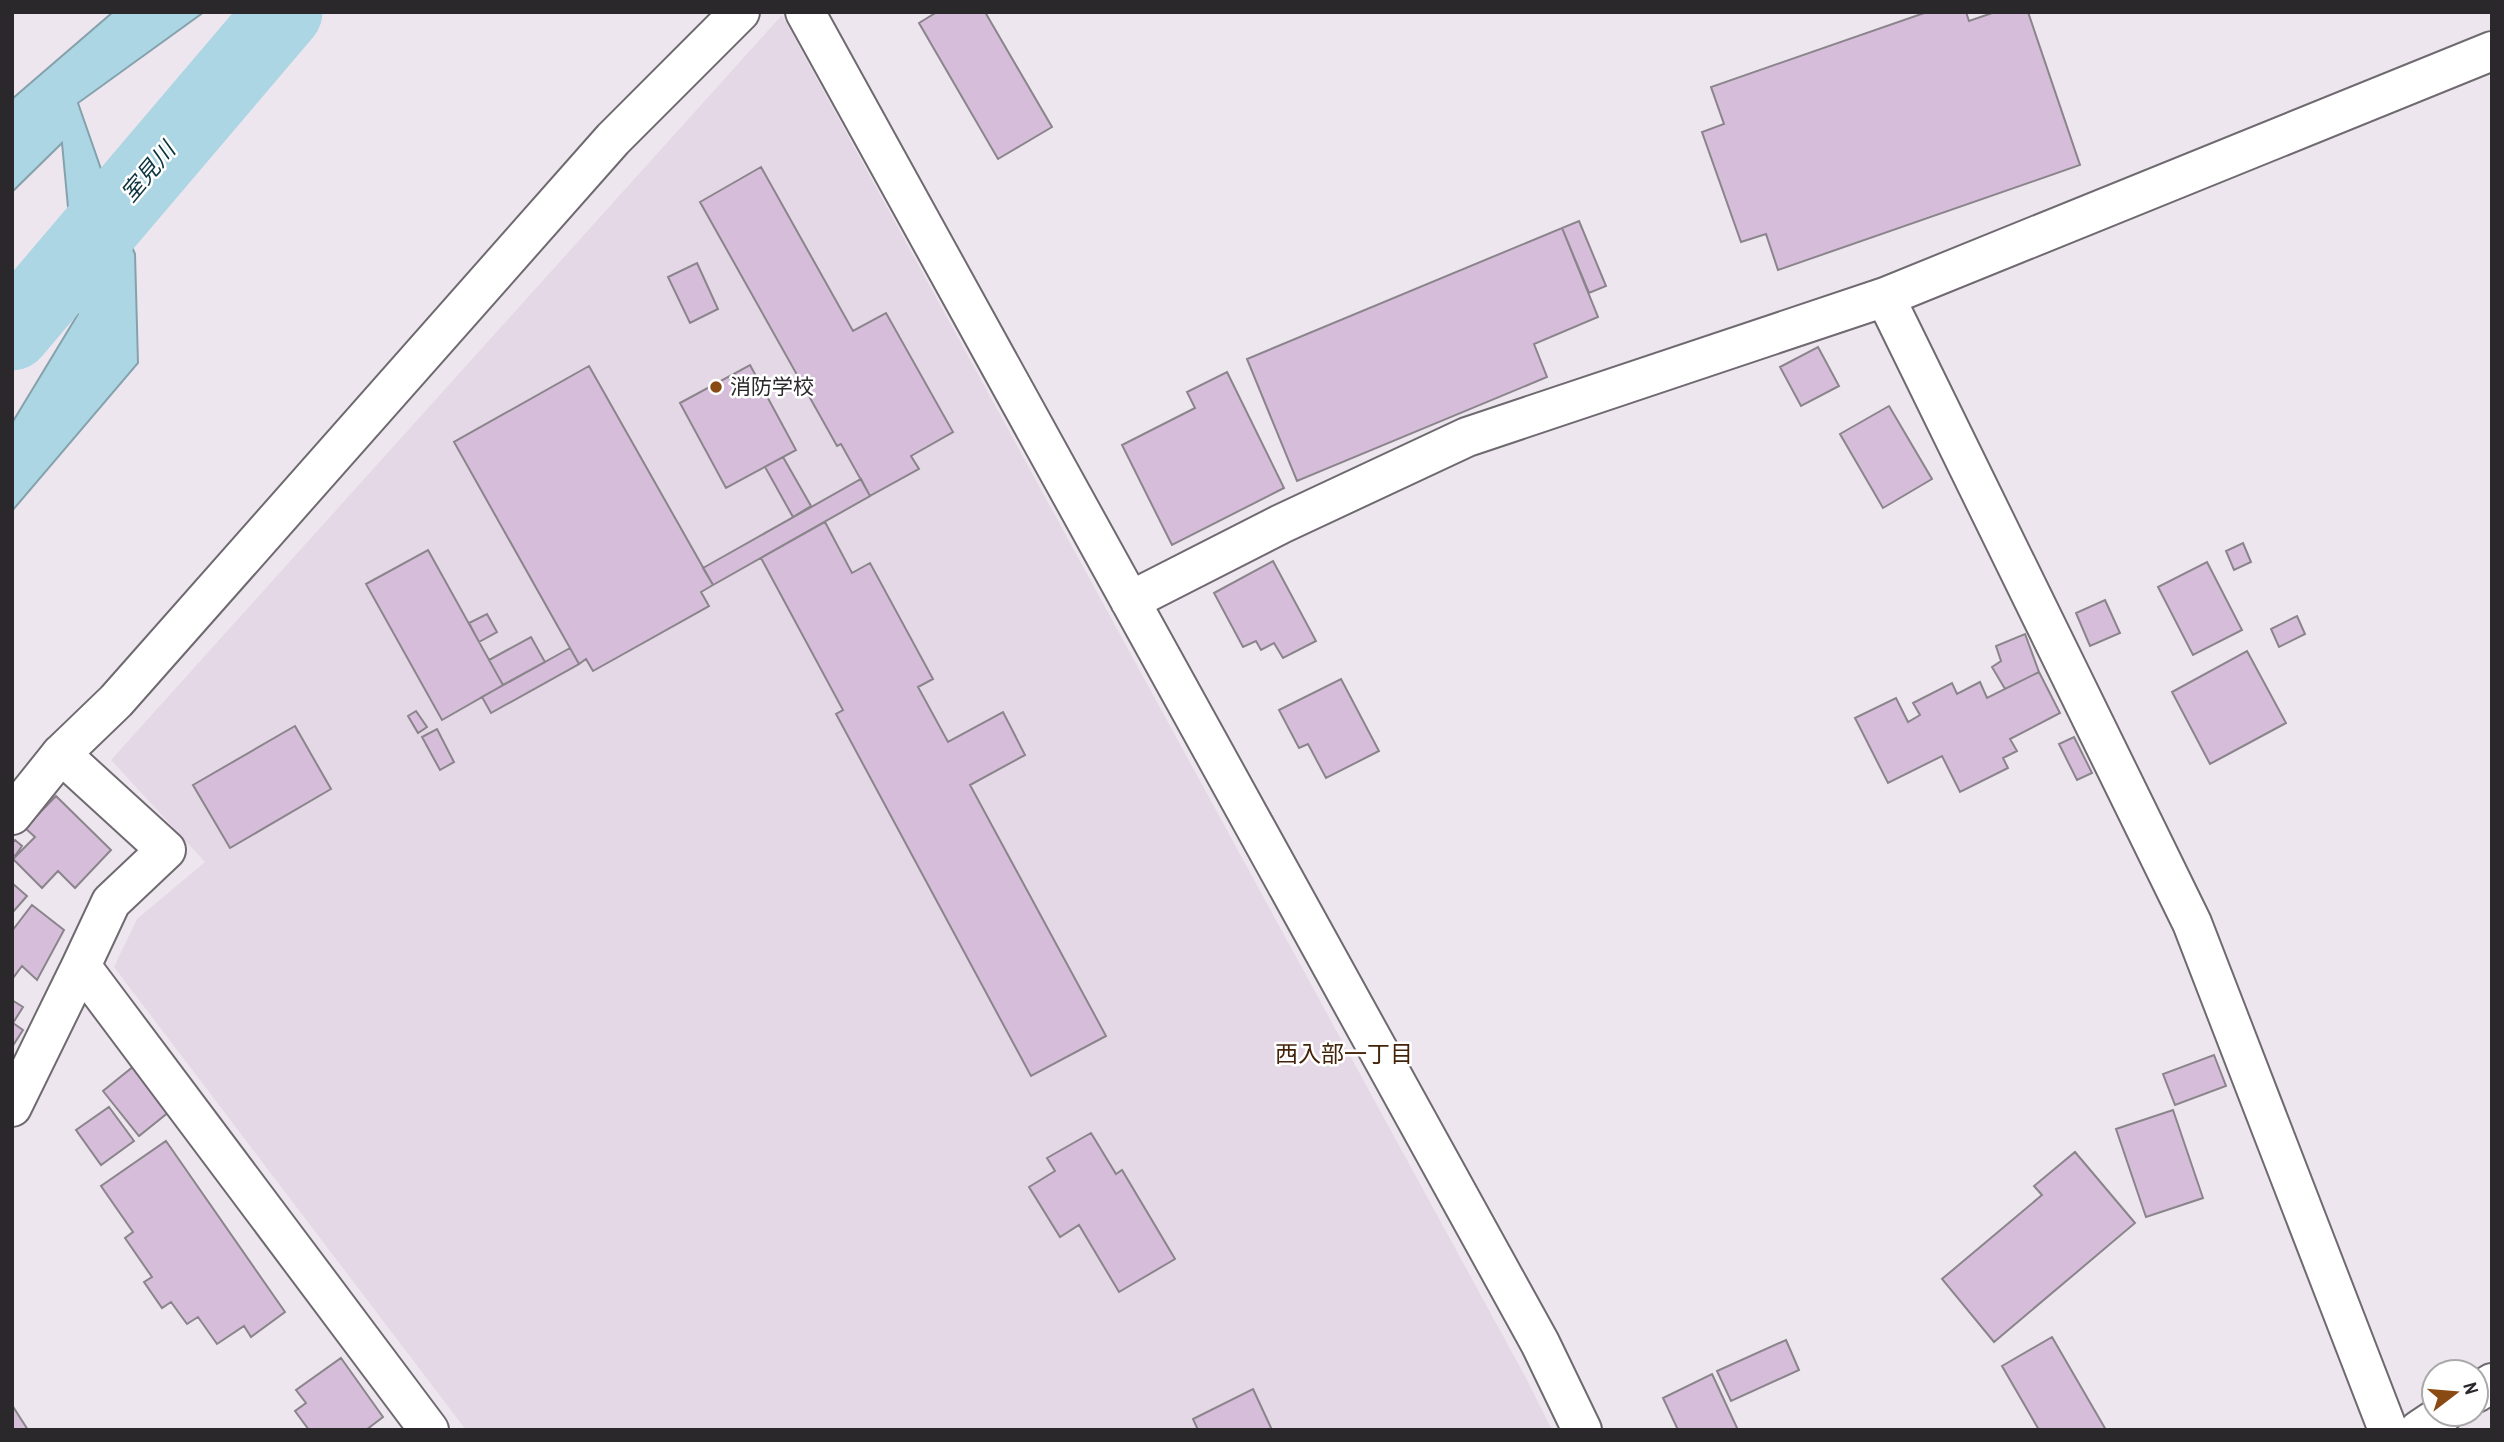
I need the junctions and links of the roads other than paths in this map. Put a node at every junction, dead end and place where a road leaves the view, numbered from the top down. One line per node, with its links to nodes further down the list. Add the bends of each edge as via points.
1 (740, 12): 6 (street, via 613,139 125,691)
2 (805, 12): 5 (street)
3 (2492, 51): 4 (street)
4 (1885, 297): 5 (street, via 1467,437); 12 (street, via 2192,923)
5 (1130, 601): 11 (street, via 1540,1343)
6 (61, 754): 7 (street); 8 (street, via 166,850 111,902)
7 (12, 815)
8 (81, 966): 9 (street); 10 (street)
9 (12, 1107)
10 (429, 1430)
11 (1581, 1430)
12 (2388, 1430)

